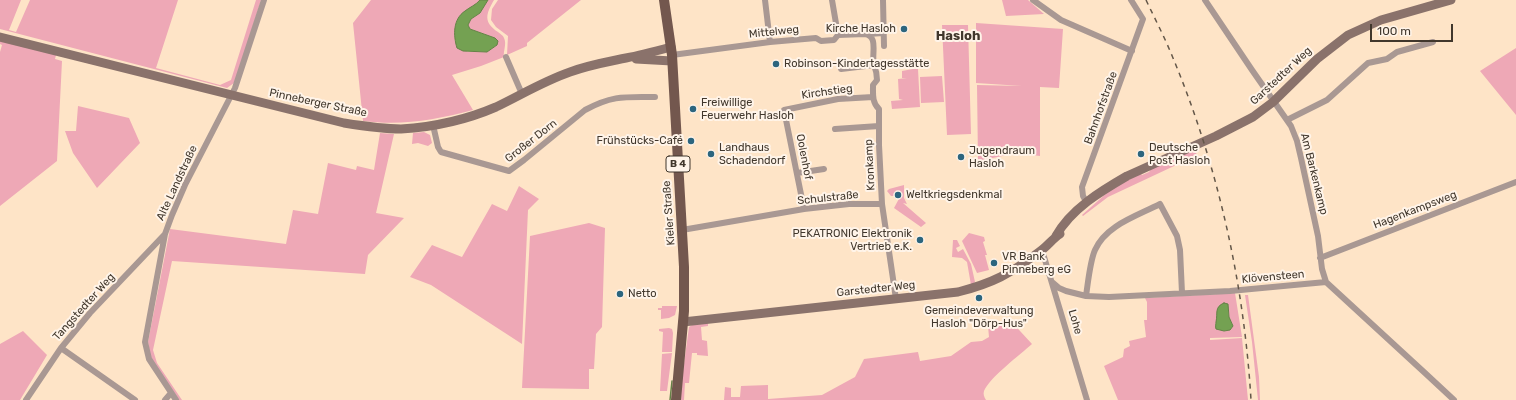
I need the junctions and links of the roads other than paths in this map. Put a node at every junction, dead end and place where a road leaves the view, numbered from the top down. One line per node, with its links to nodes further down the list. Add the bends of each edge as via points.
1 (264, 0): 24 (street, Alte Landstraße)
2 (664, 0): 18 (main road, Kieler Straße / B 4)
3 (765, 0): 15 (street)
4 (832, 0): 12 (street)
5 (883, 0): 10 (street)
6 (1033, 0): 17 (street, via 1061,20)
7 (1131, 0): 17 (street, Bahnhofstraße, via 1143,19)
8 (1205, 0): 27 (street, Am Barkenkamp)
9 (1451, 0): 27 (main road, Garstedter Weg, via 1381,20 1348,35 1317,59)
10 (883, 33): 11 (street); 14 (street, via 884,44)
11 (868, 34): 12 (street, Mittelweg); 14 (street)
12 (838, 35): 15 (street, Mittelweg, via 834,40 828,41 816,38)
13 (0, 37): 24 (main road, Pinneberger Straße)
14 (873, 41): 21 (street)
15 (770, 42): 18 (street, Mittelweg)
16 (1433, 42): 29 (street, via 1368,63 1327,100)
17 (1132, 51): 36 (street, Bahnhofstraße, via 1082,187)
18 (671, 54): 20 (main road, Pinneberger Straße); 20 (main road, Pinneberger Straße); 39 (main road, Kieler Straße / B 4)
19 (506, 57): 23 (street)
20 (627, 58): 23 (main road, Pinneberger Straße, via 590,65)
21 (874, 65): 22 (street); 26 (street, via 877,80 873,84)
22 (842, 69)
23 (522, 94): 30 (main road, Pinneberger Straße, via 465,118)
24 (232, 96): 30 (main road, Pinneberger Straße, via 344,123 378,128 401,129); 40 (street, Alte Landstraße, via 185,185)
25 (655, 97): 30 (street, Großer Dorn, via 620,97 585,110 509,171 441,152)
26 (873, 97): 28 (street, Kirchstieg, via 838,99); 31 (street, Kronkamp, via 874,104 879,109)
27 (1273, 102): 29 (street, Am Barkenkamp); 36 (main road, Garstedter Weg, via 1231,129 1127,176)
28 (784, 110): 34 (street, Oolenhof)
29 (1287, 120): 42 (street, Am Barkenkamp, via 1297,141 1318,236)
30 (433, 125)
31 (879, 126): 32 (street, Kronkamp); 37 (street, Kronkamp)
32 (835, 129)
33 (824, 169): 34 (street)
34 (797, 173): 38 (street, Oolenhof)
35 (1516, 182): 42 (street, Hagenkampsweg)
36 (1087, 203): 41 (main road, Garstedter Weg, via 1085,210)
37 (882, 204): 38 (street, Schulstraße, via 849,204); 47 (street)
38 (804, 209): 39 (street, Schulstraße)
39 (682, 230): 48 (main road, Kieler Straße / B 4)
40 (165, 234): 49 (street, Tangstedter Weg, via 90,313); 50 (street, Alte Landstraße, via 145,342 149,359)
41 (1042, 250): 43 (street, Lohe); 47 (main road, Garstedter Weg, via 1012,272 987,284 958,292)
42 (1320, 258): 44 (street, Am Barkenkamp)
43 (1052, 282): 46 (street, Klövensteen, via 1066,291); 56 (street, Lohe)
44 (1326, 282): 45 (street, Klövensteen); 57 (street)
45 (1182, 293): 46 (street, Klövensteen); 46 (street, via 1177,236 1160,204 1113,228 1101,238 1094,251)
46 (1086, 296)
47 (896, 299): 48 (main road, Garstedter Weg)
48 (683, 322): 55 (main road, Kieler Straße / B 4)
49 (61, 348): 51 (street, Tangstedter Weg); 52 (street)
50 (171, 393): 53 (street); 54 (street, Alte Landstraße)
51 (26, 400)
52 (135, 400)
53 (165, 400)
54 (176, 400)
55 (676, 400)
56 (1086, 400)
57 (1454, 400)

